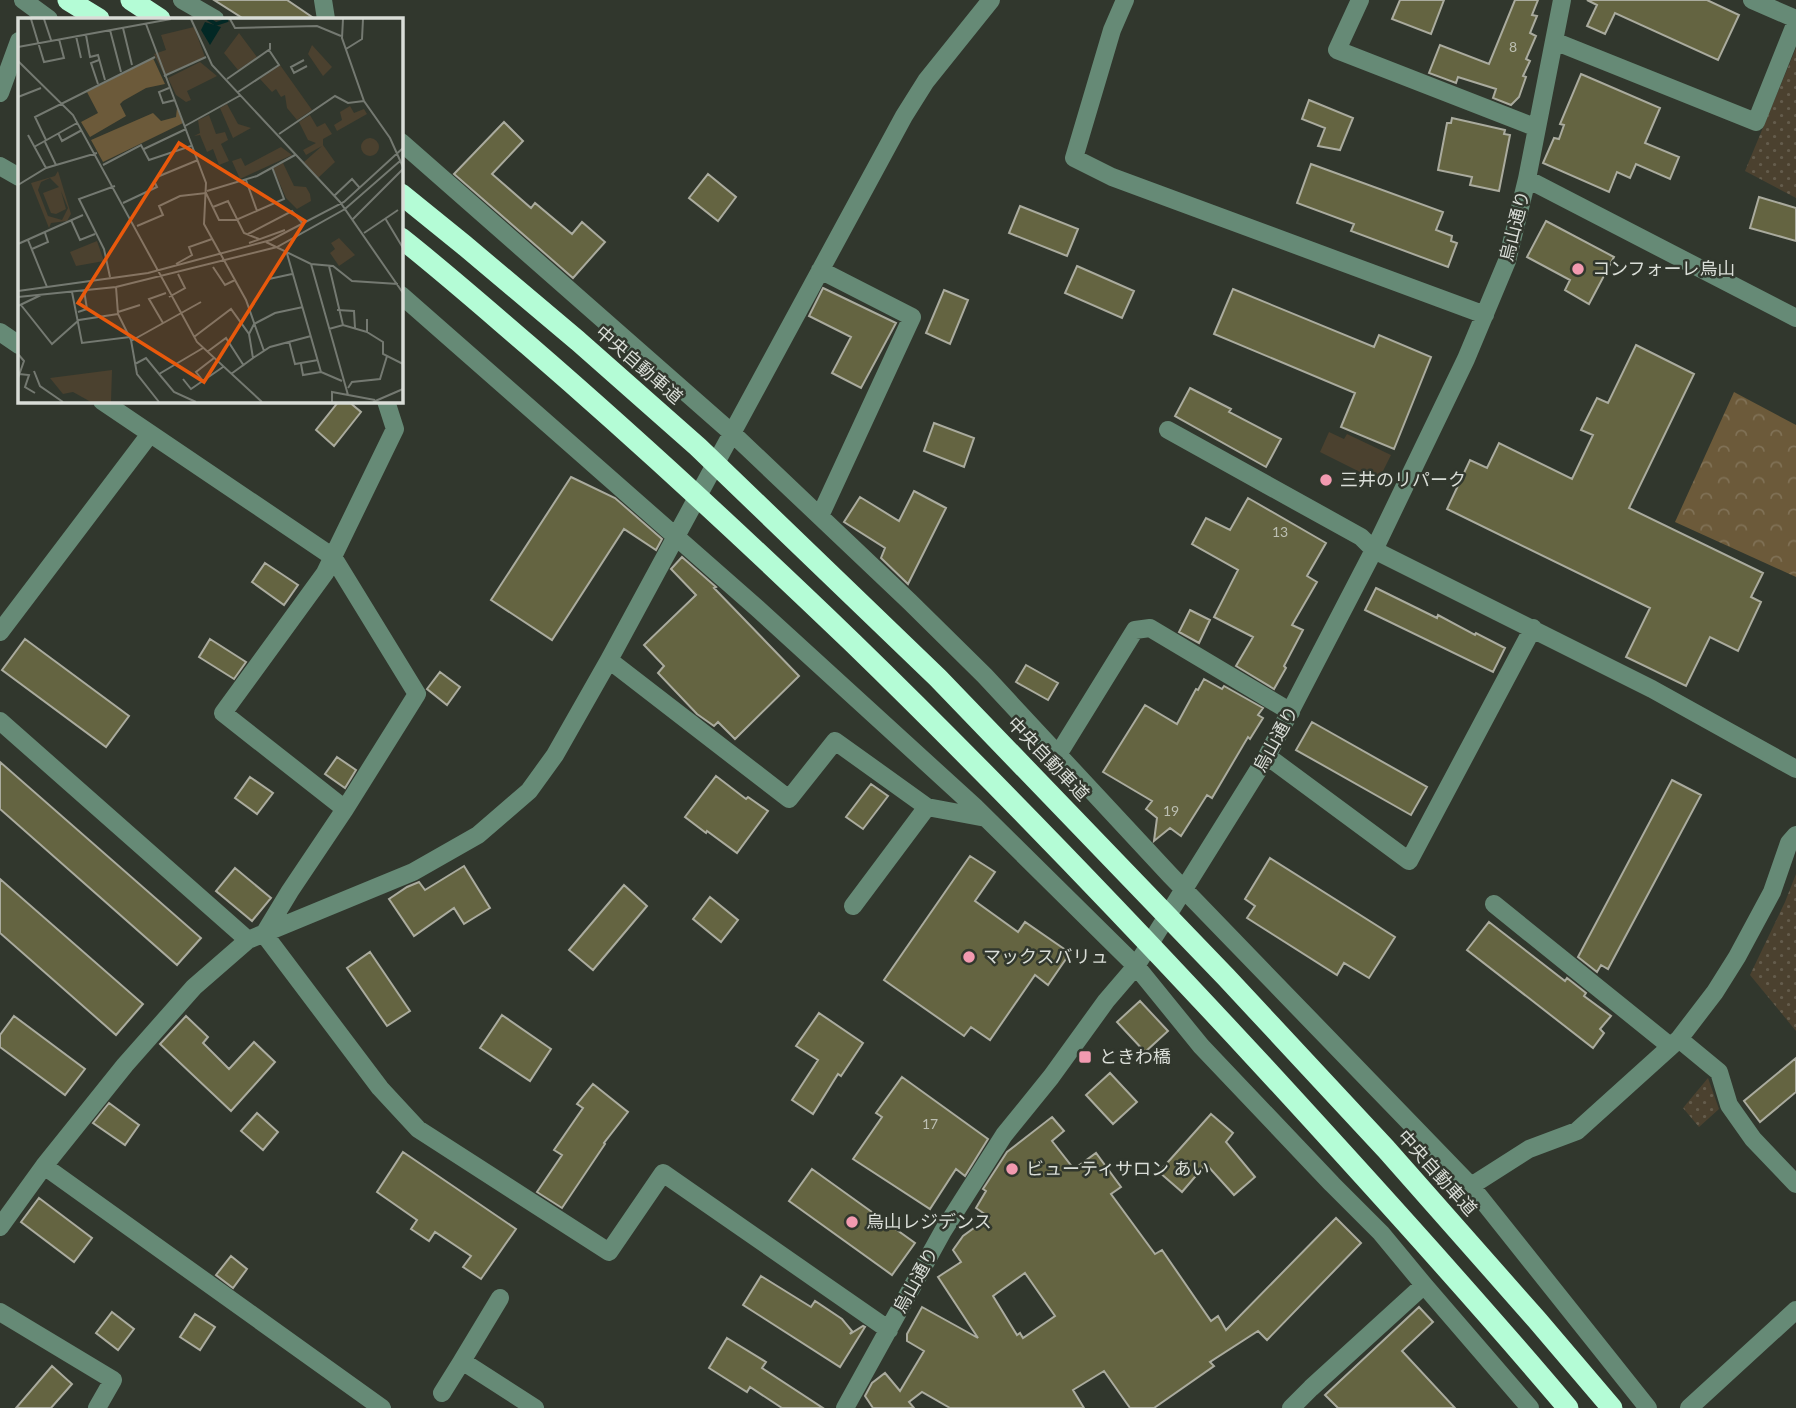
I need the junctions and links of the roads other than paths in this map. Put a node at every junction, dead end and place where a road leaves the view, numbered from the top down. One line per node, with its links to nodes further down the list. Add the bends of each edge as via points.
1 (68, 0): 11 (highway)
2 (131, 0): 12 (highway)
3 (182, 0): 13 (street)
4 (991, 0): 25 (street, via 919,92)
5 (1125, 0): 27 (street, via 1074,158 1112,177)
6 (1360, 0): 18 (street, via 1337,50)
7 (1562, 0): 15 (street, 烏山通り)
8 (1752, 0): 14 (street)
9 (28, 8): 10 (street)
10 (47, 18)
11 (97, 18)
12 (158, 18)
13 (213, 18)
14 (1796, 20): 15 (street, via 1756,122)
15 (1554, 41): 18 (street, 烏山通り)
16 (18, 44): 17 (street)
17 (0, 93)
18 (1537, 128): 22 (street, 烏山通り)
19 (402, 143): 34 (street)
20 (0, 166): 21 (street)
21 (18, 176)
22 (1527, 179): 27 (street, 烏山通り, via 1507,261); 28 (street)
23 (402, 195): 76 (highway, 中央自動車道, bridge, via 698,447 938,678 1376,1139)
24 (402, 239): 75 (highway, bridge, via 674,473 946,735 1240,1040)
25 (820, 270): 34 (street); 36 (street, via 912,317)
26 (402, 296): 37 (street)
27 (1485, 315): 38 (street, 烏山通り)
28 (1796, 318)
29 (0, 332): 30 (street)
30 (18, 344)
31 (103, 402): 35 (street)
32 (386, 402): 39 (street, via 395,429)
33 (1168, 430): 38 (street, via 1361,537)
34 (732, 433): 36 (street); 37 (street)
35 (150, 435): 39 (street); 41 (street)
36 (820, 516): 45 (street)
37 (676, 538): 42 (street); 50 (street)
38 (1374, 550): 40 (street); 43 (street, 烏山通り)
39 (333, 557): 49 (street, via 416,694); 49 (street, via 223,713)
40 (1533, 628): 46 (street, via 1409,861); 47 (street)
41 (0, 632)
42 (608, 660): 48 (street, via 789,799 835,741); 55 (street, via 555,755 529,791 478,835 413,872)
43 (1291, 712): 45 (street, via 1150,628 1135,630); 46 (street, 烏山通り)
44 (0, 721): 55 (street)
45 (1059, 753): 52 (street)
46 (1267, 755): 52 (street, 烏山通り)
47 (1796, 769)
48 (927, 807): 50 (street); 54 (street)
49 (345, 809): 55 (street)
50 (981, 813): 56 (street)
51 (1796, 835): 57 (street, via 1738,957)
52 (1184, 889): 56 (street, 烏山通り); 60 (street)
53 (1494, 904): 57 (street)
54 (853, 906)
55 (256, 937): 58 (street, via 194,987); 66 (street, via 418,1129 608,1252 663,1173)
56 (1136, 965): 62 (street, via 1202,1046 1381,1233); 66 (street, 烏山通り, via 1004,1135 943,1231)
57 (1674, 1043): 59 (street, via 1719,1072 1729,1105 1753,1139); 60 (street, via 1577,1131 1529,1149)
58 (44, 1166): 61 (street); 70 (street)
59 (1796, 1184)
60 (1471, 1186): 77 (street)
61 (0, 1227)
62 (1424, 1285): 73 (street); 74 (street)
63 (500, 1298): 67 (street)
64 (1796, 1310): 78 (street)
65 (0, 1312): 69 (street, via 113,1380)
66 (889, 1329): 72 (street, 烏山通り)
67 (462, 1361): 68 (street); 71 (street)
68 (442, 1393)
69 (97, 1408)
70 (383, 1408)
71 (535, 1408)
72 (845, 1408)
73 (1291, 1408)
74 (1530, 1408)
75 (1568, 1408)
76 (1612, 1408)
77 (1648, 1408)
78 (1689, 1408)

